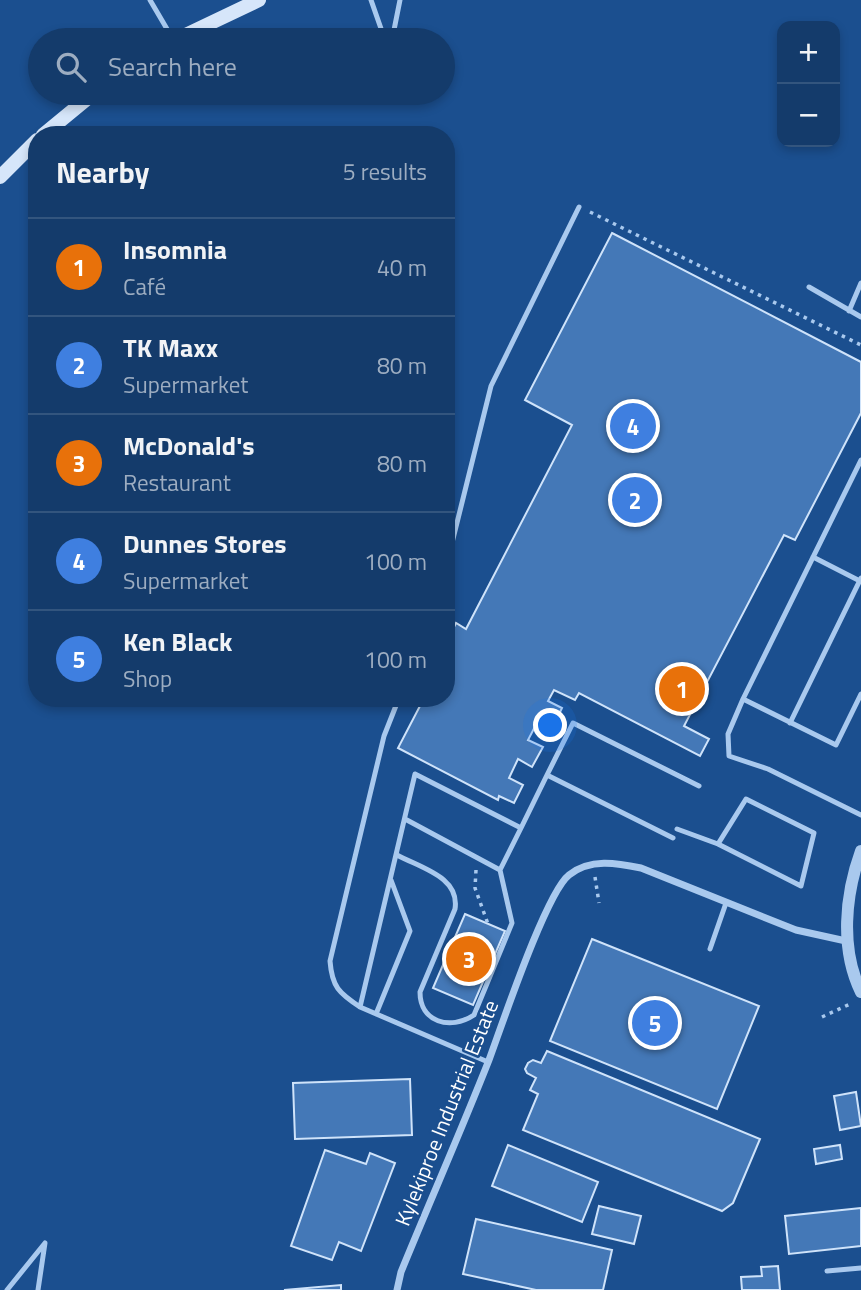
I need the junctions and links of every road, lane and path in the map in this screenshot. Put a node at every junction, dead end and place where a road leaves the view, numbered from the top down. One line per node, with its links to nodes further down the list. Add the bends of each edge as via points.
1 (150, 0): 5 (lane)
2 (259, 0): 6 (main road)
3 (371, 0): 7 (lane)
4 (400, 0): 8 (lane)
5 (166, 28)
6 (201, 28)
7 (382, 28)
8 (394, 28)
9 (79, 105): 10 (main road)
10 (54, 126)
11 (28, 150): 12 (main road)
12 (0, 177)
13 (579, 207): 18 (path); 20 (lane, via 491,386)
14 (809, 287): 16 (lane)
15 (860, 287): 16 (lane)
16 (849, 311): 17 (lane)
17 (861, 317)
18 (861, 345)
19 (861, 460): 21 (lane)
20 (455, 530)
21 (813, 557): 22 (lane); 24 (lane)
22 (861, 580): 26 (lane)
23 (861, 694): 26 (lane, via 836,745)
24 (743, 699): 26 (lane); 29 (lane, via 728,734 729,756 768,769)
25 (395, 707): 48 (lane, via 384,736 330,961 332,980 343,996)
26 (790, 723)
27 (547, 775): 28 (lane, via 573,723); 31 (lane); 33 (lane)
28 (699, 786)
29 (861, 815)
30 (405, 819): 31 (lane, via 415,774); 36 (lane); 37 (lane)
31 (521, 828): 39 (lane)
32 (677, 829): 34 (lane)
33 (673, 838)
34 (718, 844): 34 (lane, via 746,799 814,833 801,886)
35 (861, 851): 44 (street, via 848,907)
36 (397, 855): 39 (lane, via 454,889 455,909 420,992 425,1013 449,1024 474,1015 512,923); 40 (lane)
37 (477, 858): 39 (lane); 43 (path, via 475,888)
38 (593, 863): 41 (path); 42 (street, via 641,869); 51 (street, Kylekiproe Industrial Estate, via 568,875 552,900)
39 (500, 870)
40 (391, 880): 48 (lane); 49 (lane, via 410,931)
41 (599, 903)
42 (726, 903): 44 (street, via 796,930); 45 (lane)
43 (488, 923)
44 (846, 941): 46 (street)
45 (710, 949)
46 (861, 992)
47 (851, 1003): 50 (path)
48 (360, 1007): 49 (lane)
49 (376, 1014): 51 (lane)
50 (822, 1017)
51 (488, 1062): 56 (street, Kylekiproe Industrial Estate)
52 (861, 1268): 53 (lane)
53 (827, 1271)
54 (7, 1290): 55 (lane, via 45,1243)
55 (38, 1290)
56 (397, 1290)

